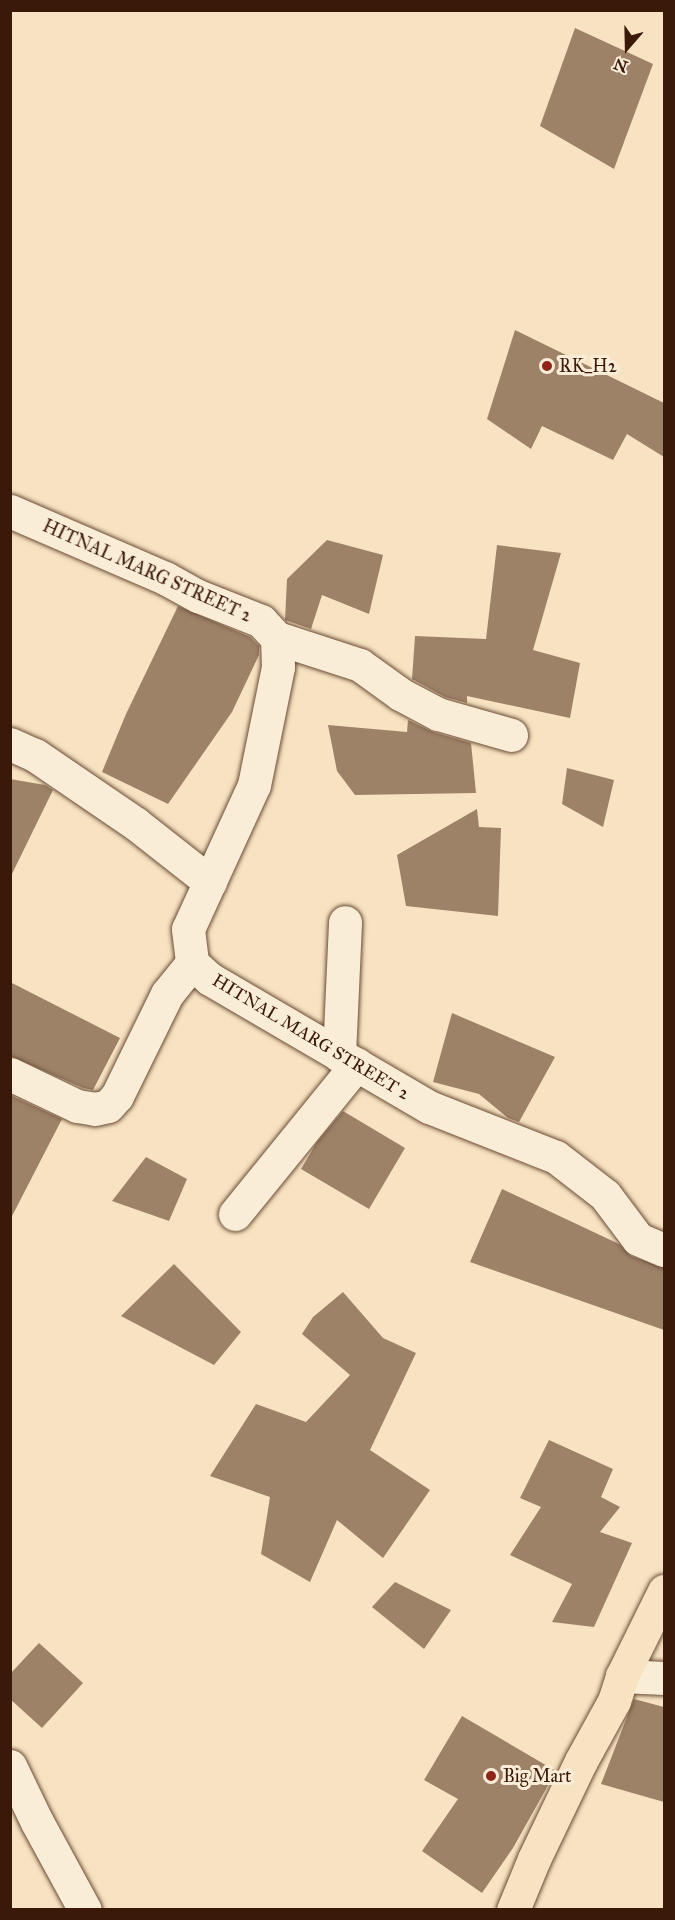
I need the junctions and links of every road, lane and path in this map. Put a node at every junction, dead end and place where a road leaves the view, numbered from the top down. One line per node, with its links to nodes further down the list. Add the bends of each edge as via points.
1 (10, 511): 2 (street, HITNAL MARG STREET 2, via 261,621)
2 (278, 638): 3 (street, via 360,665 400,694 438,714); 5 (street, HITNAL MARG STREET 2, via 278,667 254,785)
3 (511, 735)
4 (10, 744): 5 (street, via 35,755 136,824)
5 (210, 882): 7 (street, HITNAL MARG STREET 2, via 188,929)
6 (345, 922): 8 (street)
7 (192, 963): 8 (street, HITNAL MARG STREET 2, via 210,979); 9 (street, via 167,993 117,1096 108,1106 77,1106)
8 (348, 1060): 10 (street); 11 (street, HITNAL MARG STREET 2, via 429,1107 556,1157 605,1195 638,1239)
9 (10, 1074)
10 (235, 1214)
11 (664, 1250)
12 (664, 1591): 13 (main road)
13 (622, 1676): 14 (street); 17 (main road, via 614,1701 575,1772)
14 (664, 1678)
15 (10, 1766): 16 (street)
16 (85, 1910)
17 (513, 1910)

